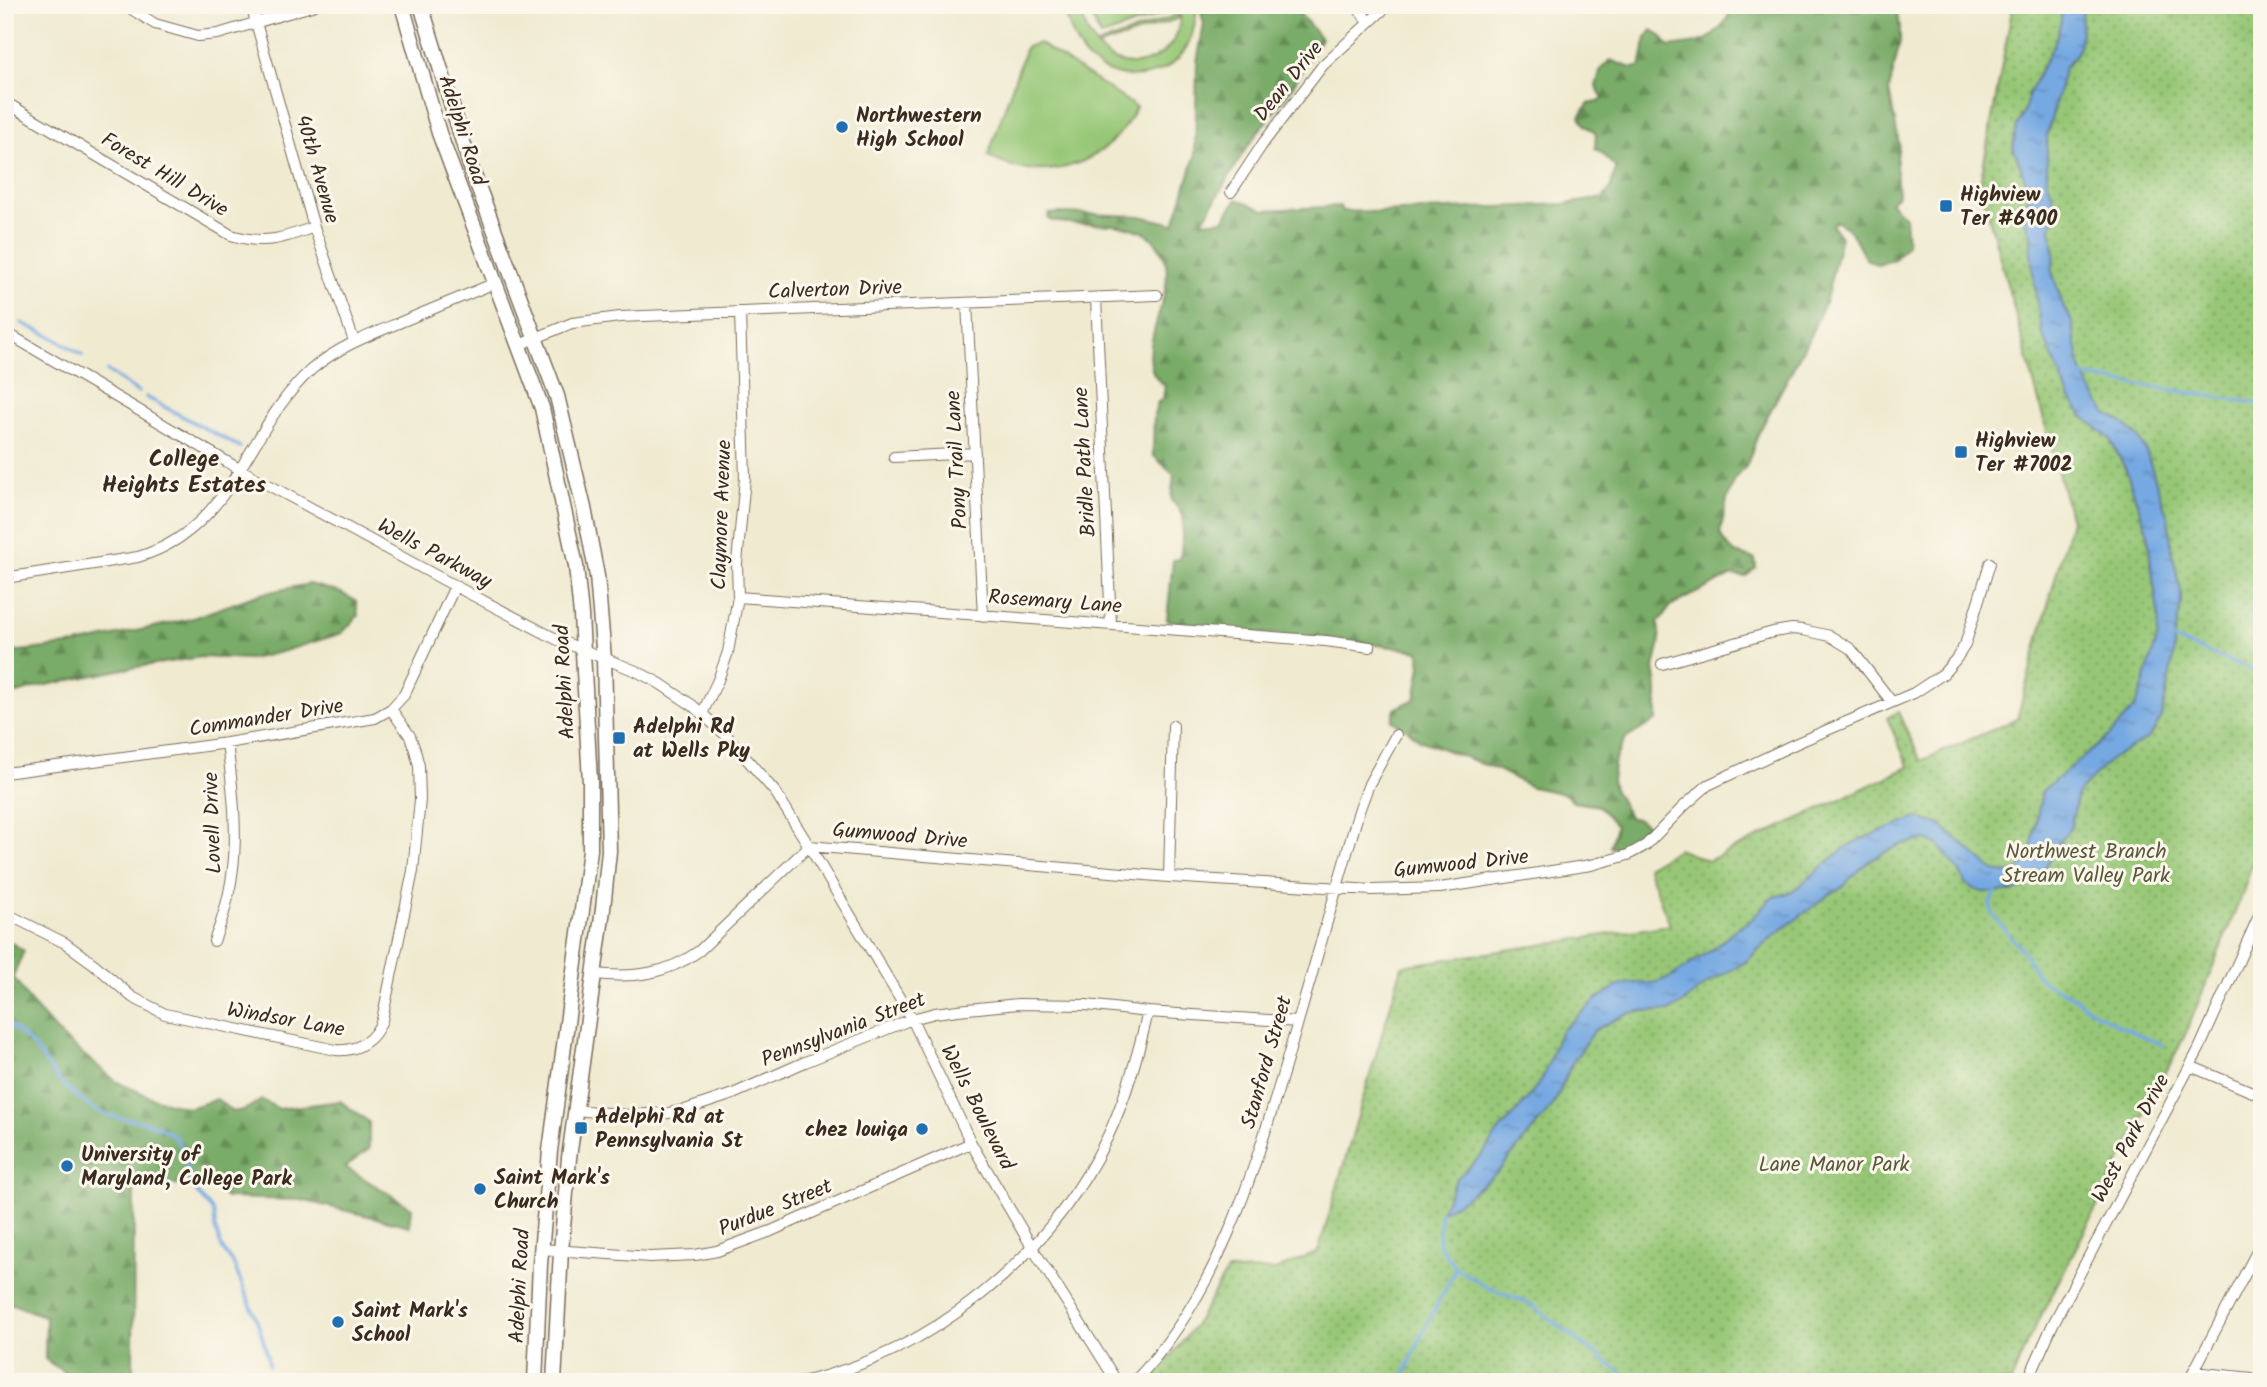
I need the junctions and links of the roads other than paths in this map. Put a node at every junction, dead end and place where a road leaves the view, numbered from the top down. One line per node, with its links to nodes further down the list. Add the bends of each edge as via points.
1 (125, 5): 8 (street, via 155,24 198,36)
2 (251, 5): 8 (street, 40th Avenue)
3 (315, 5): 8 (street)
4 (402, 5): 13 (main road, Adelphi Road, via 439,133)
5 (421, 5): 19 (main road, Adelphi Road, via 470,165)
6 (1355, 5): 9 (street)
7 (1388, 5): 9 (street, Dean Drive)
8 (256, 22): 12 (street, 40th Avenue)
9 (1369, 22): 11 (street, Dean Drive, via 1304,88)
10 (5, 102): 12 (street, Forest Hill Drive, via 230,235 273,241)
11 (1231, 192)
12 (314, 227): 20 (street, 40th Avenue)
13 (495, 283): 20 (street); 21 (main road, Adelphi Road)
14 (1157, 295): 15 (street, Calverton Drive)
15 (1096, 298): 16 (street, Calverton Drive); 30 (street, Bridle Path Lane)
16 (967, 303): 17 (street, Calverton Drive); 22 (street, Pony Trail Lane)
17 (740, 312): 19 (street, Calverton Drive, via 583,321); 28 (street, Claymore Avenue, via 745,478)
18 (5, 332): 24 (street, Wells Parkway)
19 (536, 338): 21 (street, Calverton Drive); 33 (main road, Adelphi Road, via 560,407 584,508 597,576)
20 (354, 341): 24 (street, via 322,361 289,393)
21 (519, 345): 32 (main road, Adelphi Road, via 542,408 558,478 576,566)
22 (975, 453): 23 (street); 29 (street, Pony Trail Lane)
23 (894, 457)
24 (241, 470): 26 (street, via 195,527 156,552); 27 (street, Wells Parkway)
25 (1990, 563): 35 (street, Gumwood Drive, via 1969,633 1956,659 1927,685)
26 (5, 578)
27 (455, 586): 32 (street, Wells Parkway); 36 (street, via 409,685)
28 (738, 597): 29 (street, Rosemary Lane); 37 (street, Claymore Avenue, via 728,652)
29 (983, 616): 30 (street, Rosemary Lane)
30 (1111, 624): 31 (street, Rosemary Lane)
31 (1370, 647)
32 (583, 651): 33 (street, Wells Parkway); 58 (main road, Adelphi Road, via 590,850)
33 (604, 659): 37 (street, Wells Parkway, via 659,683); 48 (main road, Adelphi Road, via 610,836)
34 (1662, 664): 35 (street, via 1784,629 1802,630 1830,636 1852,649)
35 (1891, 701): 44 (street, Gumwood Drive, via 1708,785 1646,845 1628,855 1550,873 1440,888)
36 (391, 709): 40 (street, Commander Drive, via 363,721); 46 (street, Windsor Lane, via 411,740 419,766 417,847 382,1020 374,1035 358,1047 327,1048 165,1014 132,997 65,943)
37 (702, 713): 42 (street, Wells Parkway, via 776,793)
38 (1172, 726): 43 (street)
39 (1396, 735): 44 (street, Stanford Street, via 1364,796)
40 (227, 743): 41 (street, Commander Drive); 47 (street, Lovell Drive, via 235,867 227,909)
41 (5, 773)
42 (808, 846): 43 (street, Gumwood Drive); 48 (street, via 685,961 650,974); 50 (street, Wells Boulevard)
43 (1169, 877): 44 (street, Gumwood Drive)
44 (1336, 889): 51 (street, Stanford Street)
45 (2262, 909): 52 (street, West Park Drive)
46 (5, 913)
47 (214, 941)
48 (594, 974): 54 (main road, Adelphi Road)
49 (1149, 1012): 50 (street, Pennsylvania Street, via 1018,1004); 51 (street, Pennsylvania Street); 57 (street, via 1108,1136 1075,1194)
50 (912, 1019): 54 (street, Pennsylvania Street, via 693,1108 627,1115); 55 (street, Wells Boulevard)
51 (1298, 1022): 66 (street, Stanford Street, via 1255,1165 1223,1247 1186,1318)
52 (2190, 1066): 53 (street); 67 (street, West Park Drive)
53 (2262, 1096)
54 (576, 1110): 59 (main road, Adelphi Road)
55 (971, 1143): 57 (street, Wells Boulevard); 59 (street, Purdue Street, via 717,1251 650,1258)
56 (2261, 1246): 60 (street)
57 (1032, 1248): 64 (street, via 991,1287 933,1327 869,1360); 65 (street, Wells Boulevard)
58 (541, 1249): 59 (street, Purdue Street); 62 (main road, Adelphi Road)
59 (561, 1251): 63 (main road, Adelphi Road)
60 (2193, 1372): 61 (street); 68 (street)
61 (2262, 1379)
62 (535, 1382)
63 (554, 1382)
64 (802, 1382)
65 (1117, 1382)
66 (1135, 1382)
67 (2026, 1382)
68 (2188, 1382)

